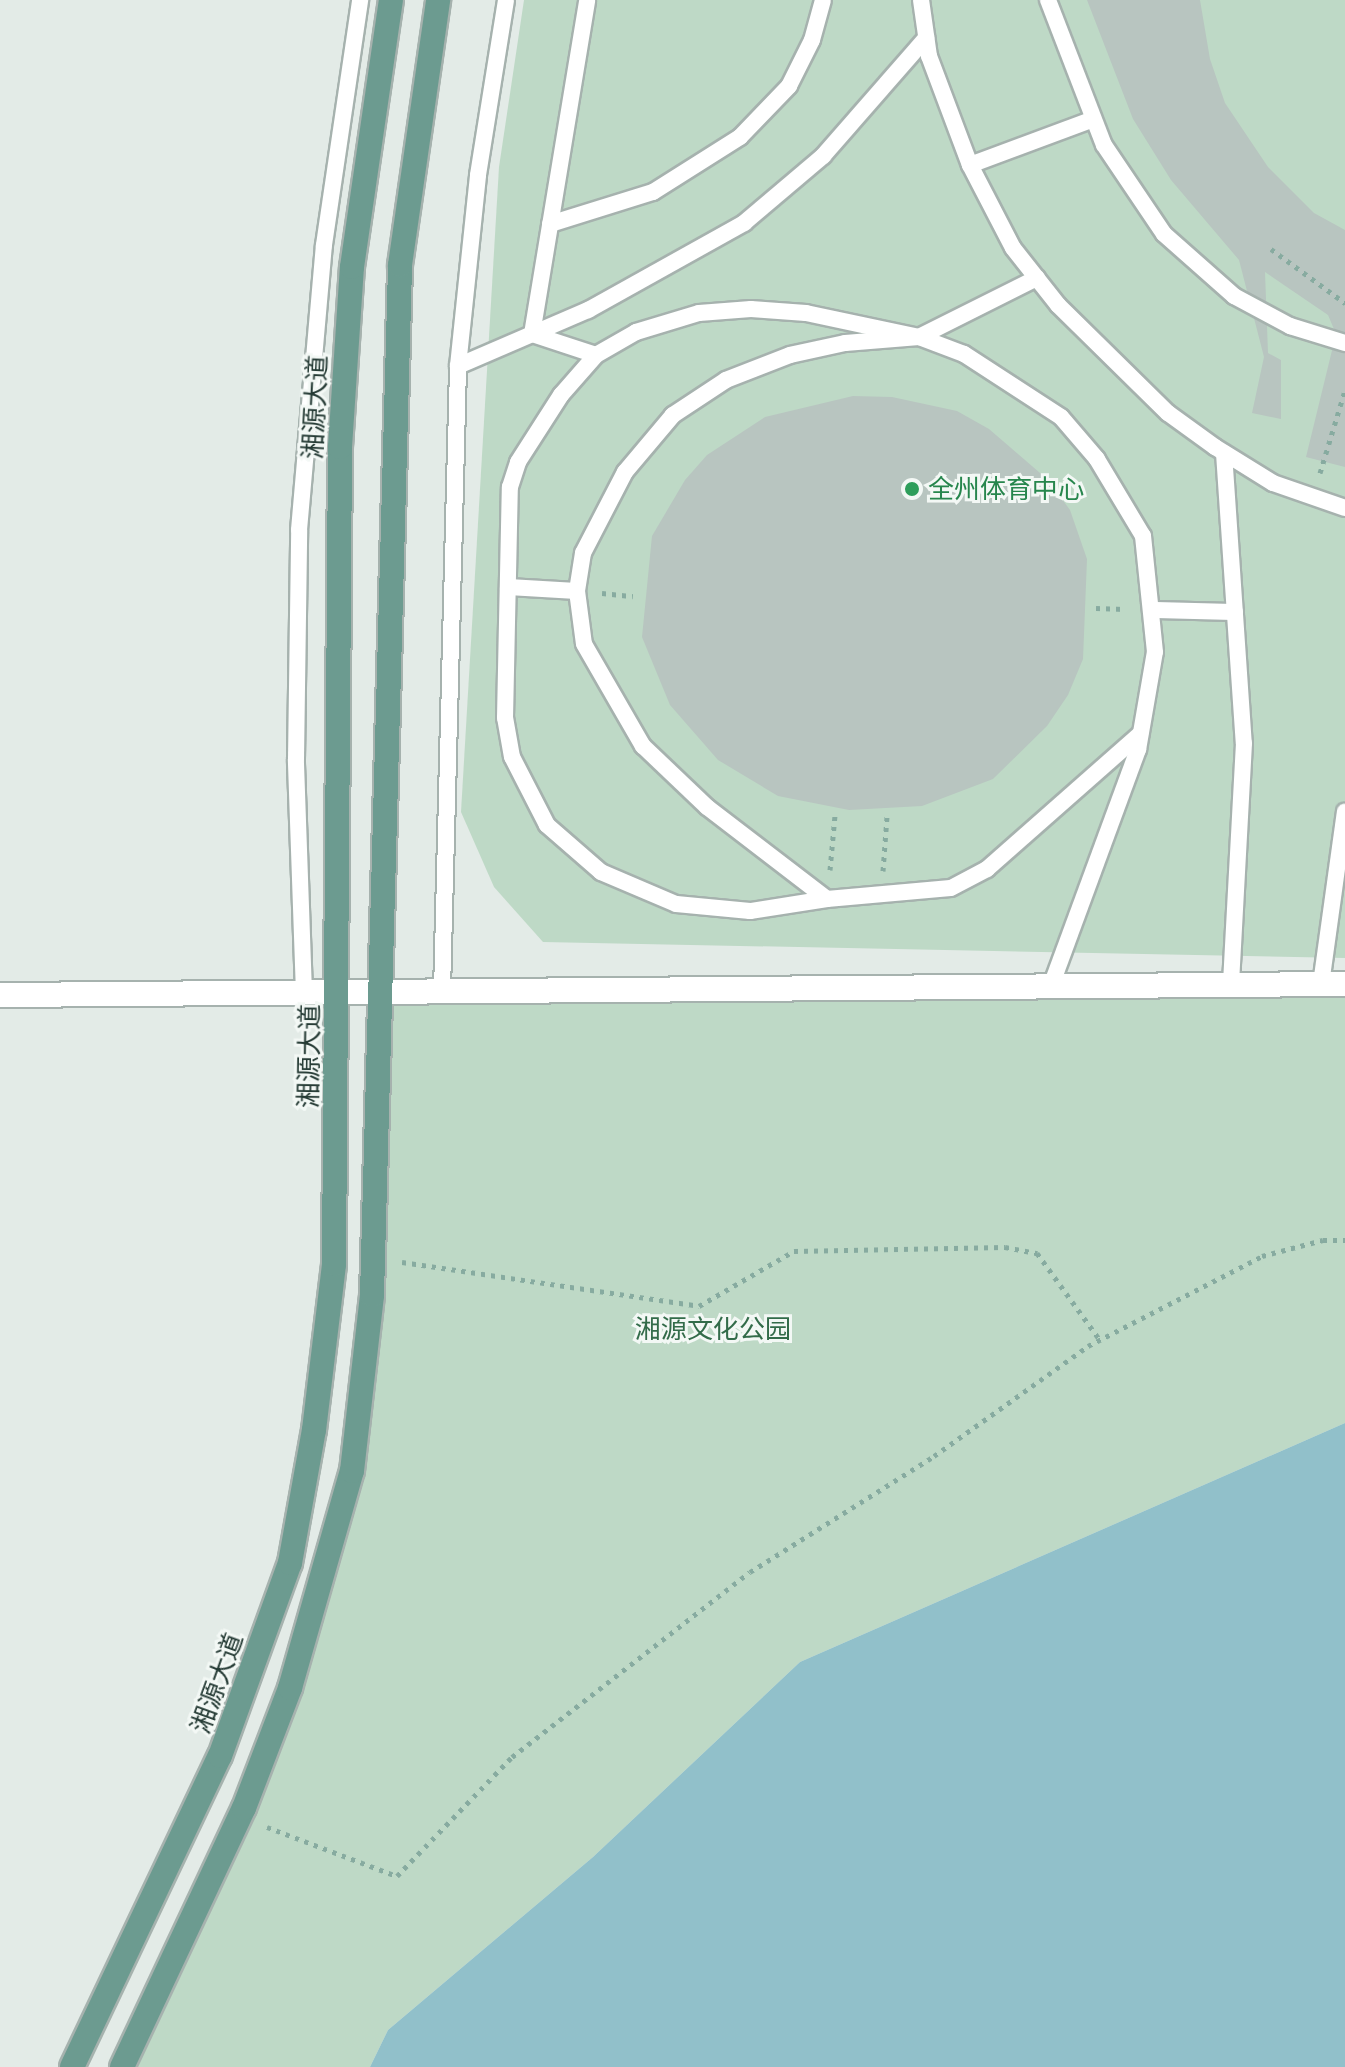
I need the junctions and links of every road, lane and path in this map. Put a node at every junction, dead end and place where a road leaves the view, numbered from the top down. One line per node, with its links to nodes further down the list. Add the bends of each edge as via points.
1 (360, 0): 41 (lane, via 324,245 299,530 296,759)
2 (391, 0): 39 (main road, 湘源大道, via 352,267 340,447)
3 (438, 0): 40 (main road, via 400,265)
4 (506, 0): 20 (lane, via 478,175)
5 (587, 0): 12 (lane)
6 (823, 0): 12 (lane, via 812,40 789,86 740,137 653,192)
7 (921, 0): 9 (lane)
8 (1048, 0): 10 (lane)
9 (926, 38): 11 (lane, via 948,116); 16 (lane, via 823,156 744,223 601,303)
10 (1091, 120): 11 (lane); 18 (lane, via 1164,234 1198,269 1290,326)
11 (970, 165): 14 (lane, via 1013,248)
12 (550, 224): 16 (lane)
13 (1271, 249): 15 (path)
14 (1037, 278): 17 (lane); 22 (lane, via 1168,413)
15 (1345, 303)
16 (532, 334): 19 (lane); 20 (lane)
17 (919, 337): 19 (lane, via 806,313 724,309 636,332); 26 (lane, via 845,343 790,355 726,380 673,415 646,442 600,516 583,553); 27 (lane, via 1008,379 1080,437 1143,536)
18 (1345, 343)
19 (596, 355): 25 (lane, via 561,395 518,462 510,487)
20 (458, 366): 38 (lane)
21 (1345, 390): 23 (path)
22 (1224, 453): 23 (lane, via 1259,476); 28 (lane)
23 (1313, 497): 24 (lane)
24 (1345, 508)
25 (508, 587): 26 (lane); 34 (lane, via 505,718 512,757 547,825 601,872 676,904 750,911)
26 (577, 591): 34 (lane, via 579,622 596,671 650,756)
27 (1154, 610): 28 (lane); 29 (lane, via 1155,652)
28 (1235, 612): 36 (lane, via 1244,743)
29 (1140, 734): 33 (lane, via 987,869 935,893); 37 (lane)
30 (1345, 812): 35 (lane)
31 (835, 815): 34 (path)
32 (887, 816): 33 (path)
33 (881, 896): 34 (lane)
34 (827, 899)
35 (1333, 984): 36 (main road)
36 (1231, 985): 37 (main road)
37 (1051, 986): 38 (main road)
38 (442, 991): 40 (main road)
39 (338, 992): 40 (main road); 41 (main road); 47 (main road, 湘源大道, via 334,1264 290,1563 220,1756)
40 (378, 992): 44 (main road)
41 (304, 993): 42 (main road)
42 (0, 995)
43 (1345, 1240): 45 (path, via 1323,1240 1262,1256)
44 (373, 1258): 45 (path, via 699,1306 794,1251 1005,1247 1037,1253); 46 (main road, via 352,1471 304,1653)
45 (1100, 1340): 46 (path, via 934,1456 750,1572 622,1667 512,1757 397,1876)
46 (240, 1817): 48 (main road)
47 (72, 2067)
48 (122, 2067)

